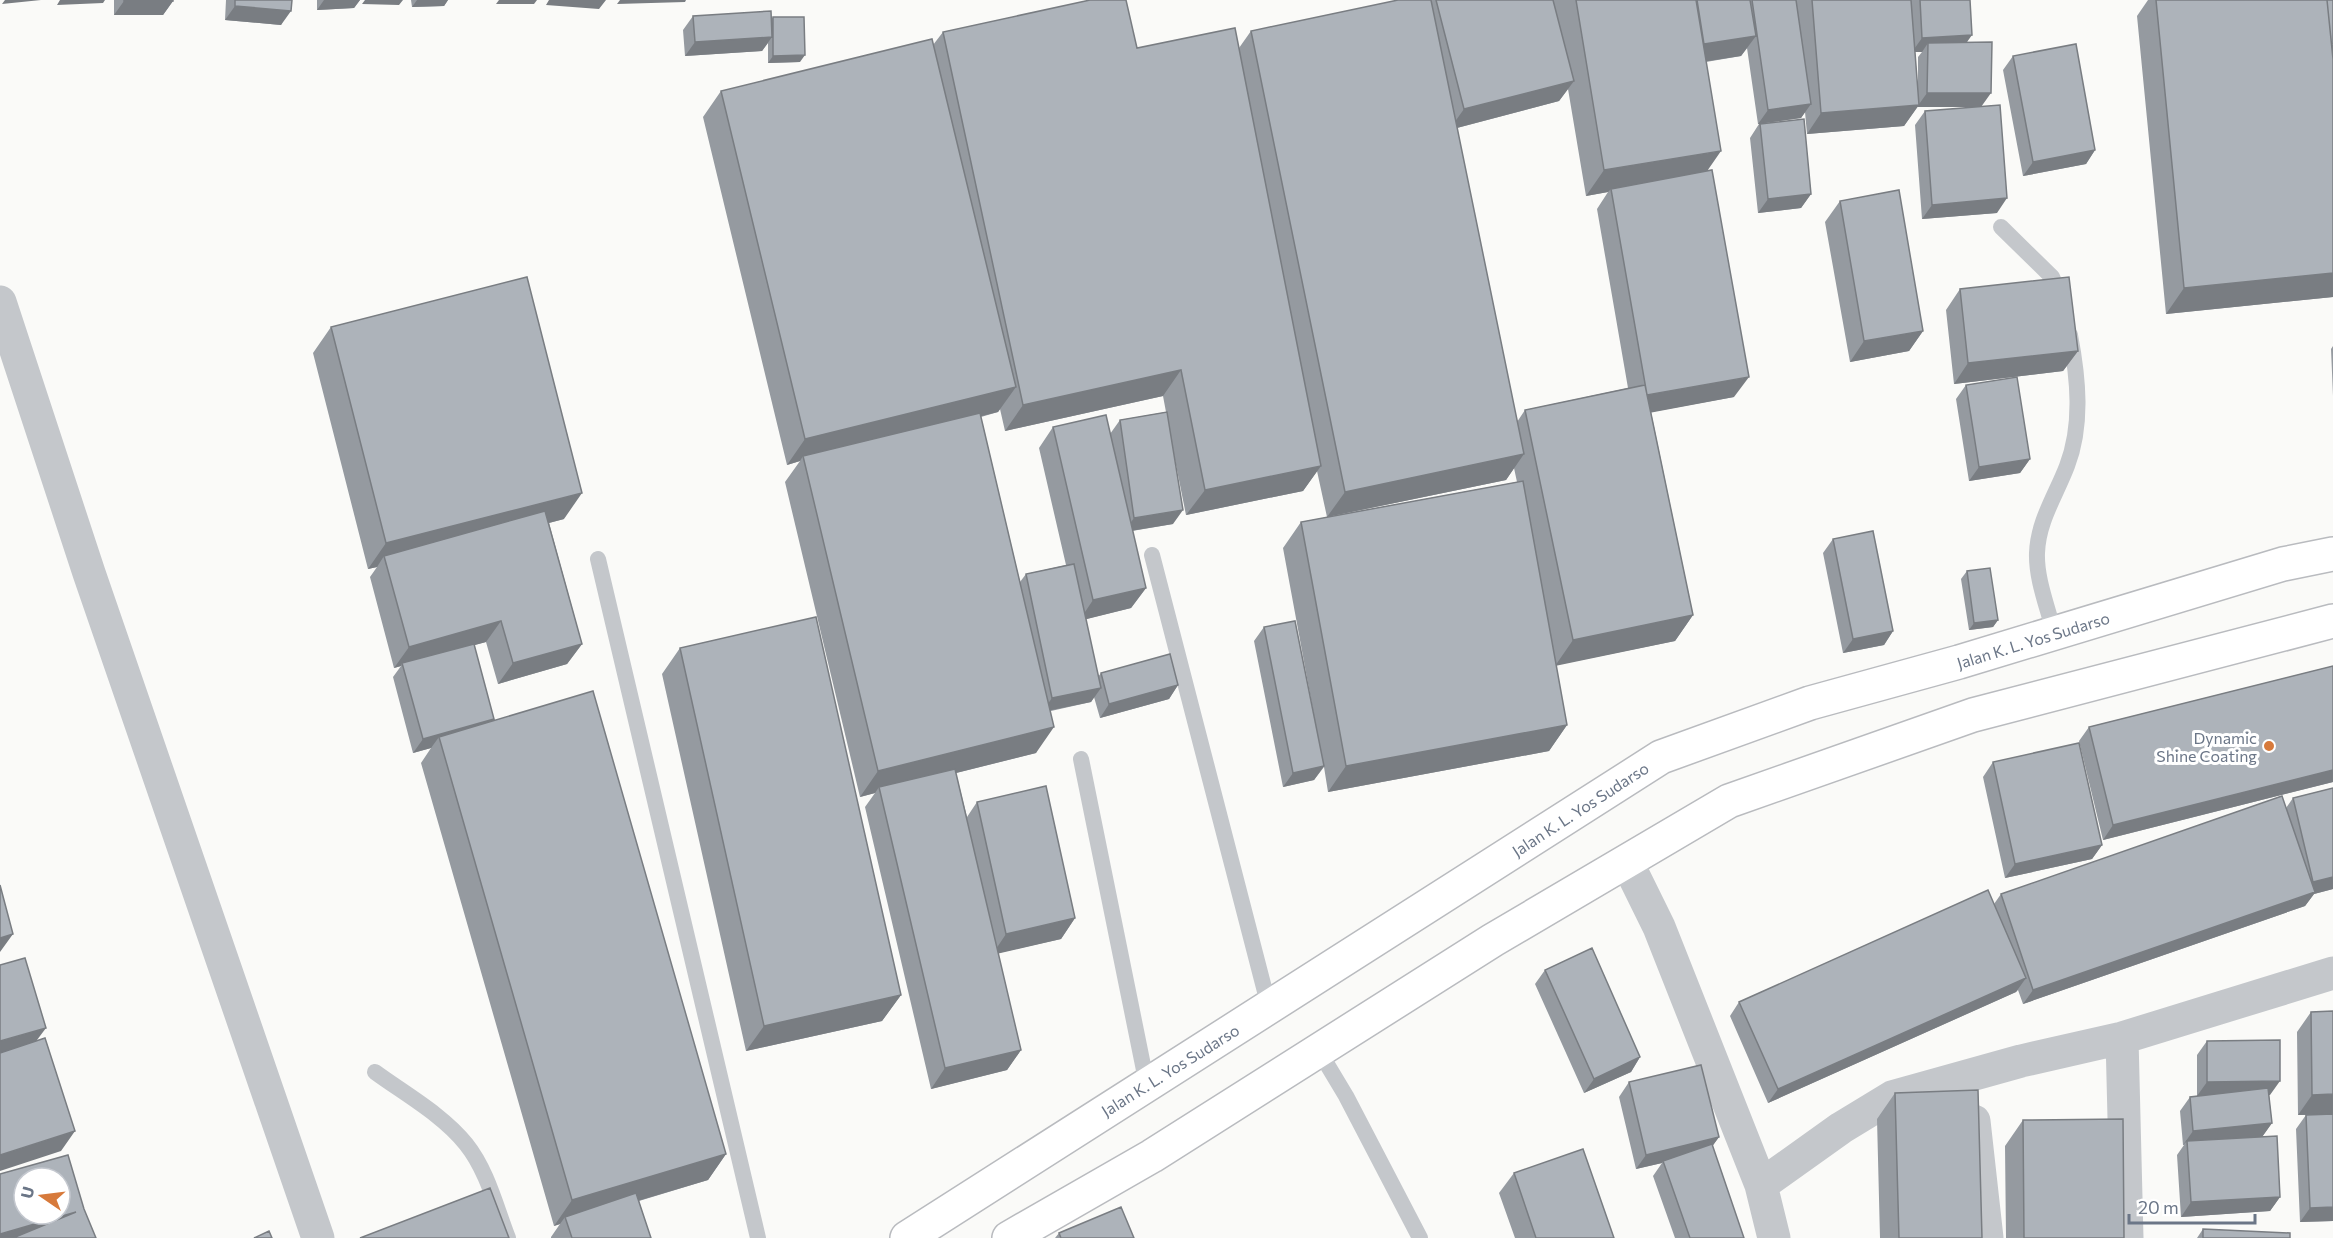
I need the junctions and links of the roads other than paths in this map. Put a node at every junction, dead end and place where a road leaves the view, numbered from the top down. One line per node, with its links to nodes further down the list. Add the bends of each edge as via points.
1 (2001, 227): 7 (lane, via 2052,277 2064,307 2078,376 2068,463 2043,519 2037,554)
2 (0, 302): 18 (street)
3 (2333, 554): 7 (highway, Jalan K. L. Yos Sudarso, via 2283,564)
4 (1152, 555): 11 (lane)
5 (598, 559): 20 (lane)
6 (2333, 621): 9 (highway, via 1973,715 1730,801)
7 (2054, 633): 11 (highway, Jalan K. L. Yos Sudarso, via 1810,703 1661,757)
8 (1081, 759): 16 (lane)
9 (1627, 862): 13 (highway, via 1493,940); 17 (street, via 1659,927)
10 (2333, 973): 12 (street)
11 (1269, 1007): 16 (highway, Jalan K. L. Yos Sudarso)
12 (2122, 1038): 15 (street); 26 (street)
13 (1319, 1051): 22 (highway); 23 (lane)
14 (375, 1072): 19 (lane, via 441,1120 466,1144 483,1172)
15 (1969, 1075): 17 (street, via 1892,1097); 25 (street)
16 (1147, 1085): 21 (highway, Jalan K. L. Yos Sudarso)
17 (1761, 1185): 24 (street)
18 (318, 1238)
19 (508, 1238)
20 (758, 1238)
21 (907, 1238)
22 (1009, 1238)
23 (1420, 1238)
24 (1774, 1238)
25 (1987, 1238)
26 (2127, 1238)

